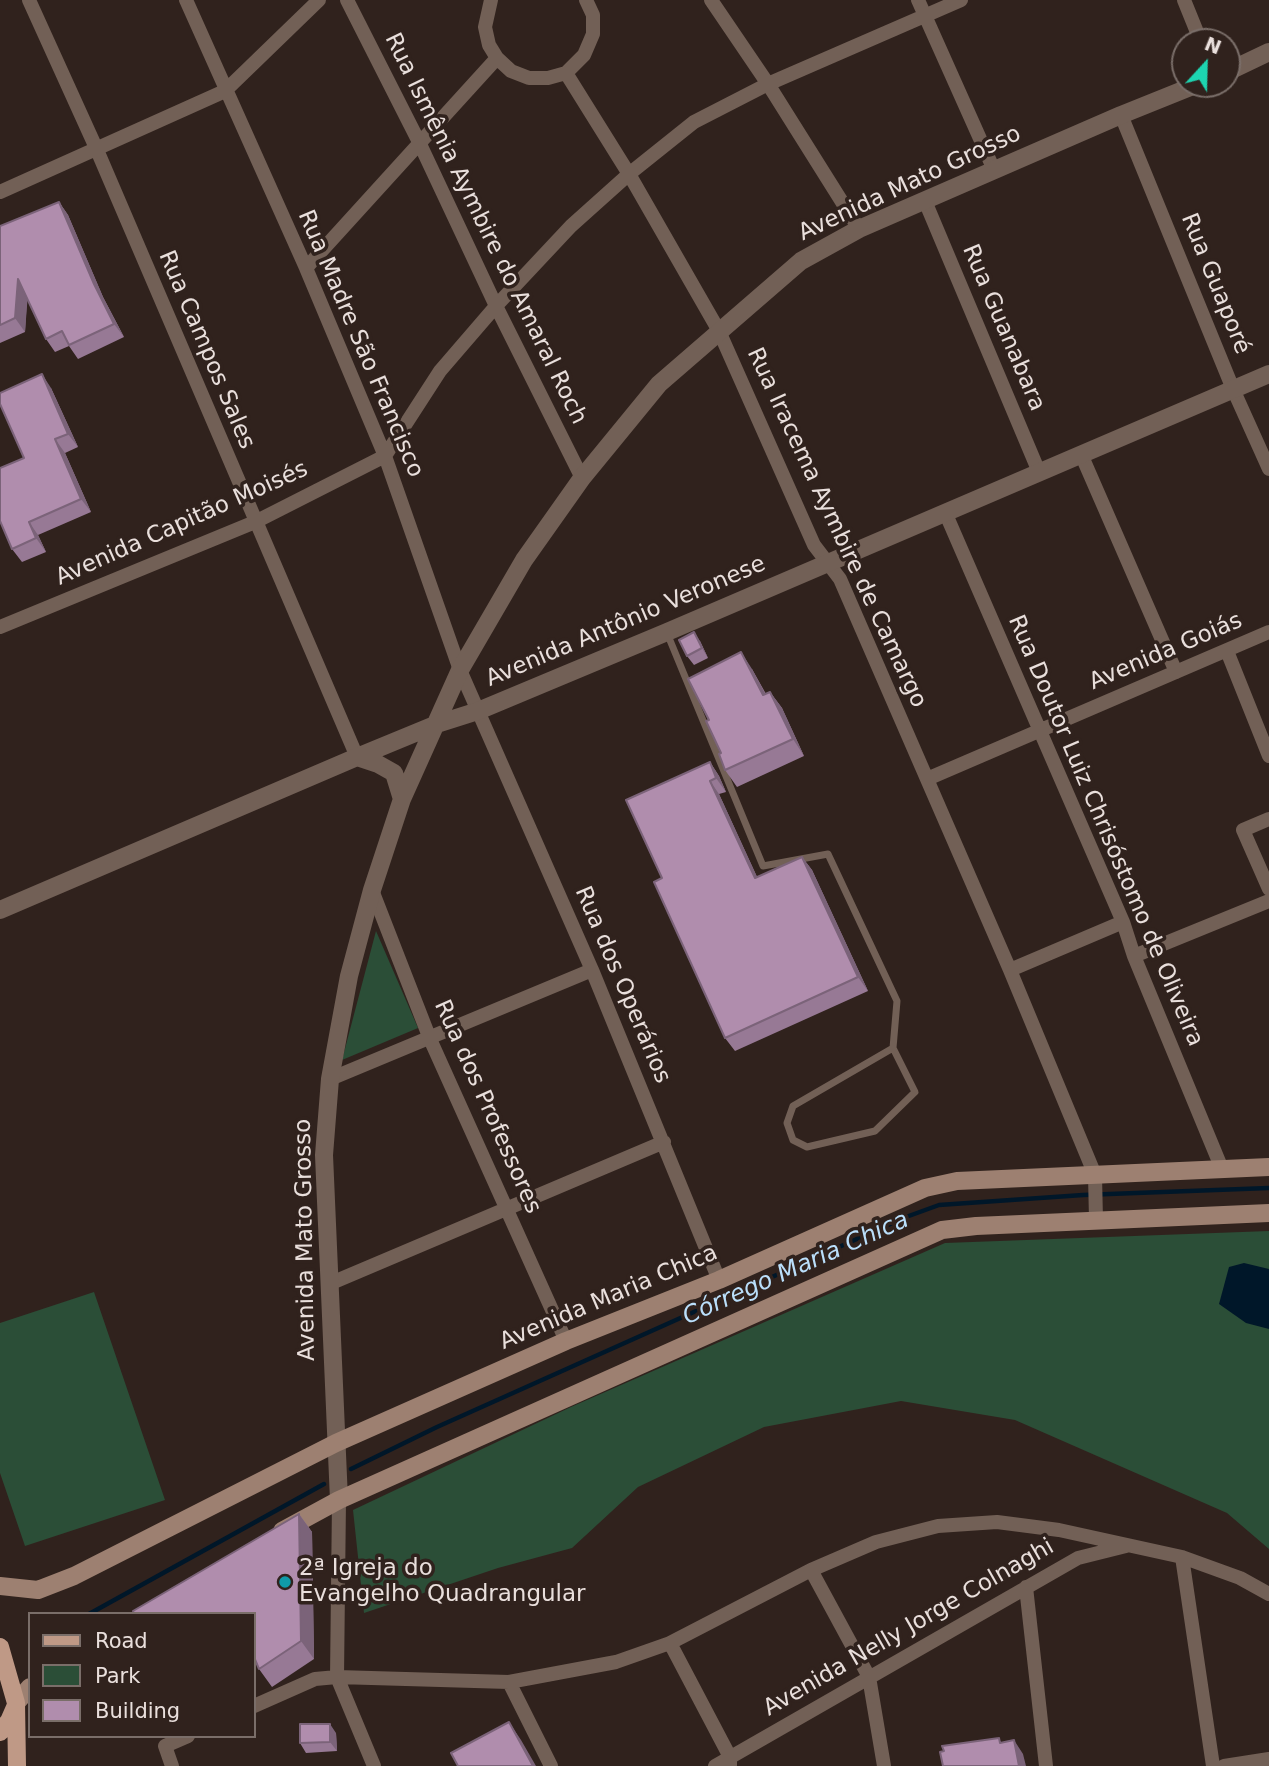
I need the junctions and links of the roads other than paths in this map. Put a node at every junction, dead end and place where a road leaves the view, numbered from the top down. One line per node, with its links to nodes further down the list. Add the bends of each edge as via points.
1 (29, 0): 22 (street, Rua Campos Sales)
2 (186, 0): 18 (street, Rua Madre São Francisco)
3 (320, 0): 18 (street)
4 (347, 0): 21 (street, Rua Ismênia Aymbire do Amaral Roch)
5 (491, 0): 14 (street, via 485,27)
6 (586, 0): 16 (street, via 593,15 593,34 584,55)
7 (711, 0): 17 (street)
8 (918, 0): 11 (street)
9 (961, 0): 11 (street, Avenida Capitão Moisés)
10 (1184, 0): 12 (street)
11 (925, 16): 17 (street, Avenida Capitão Moisés); 23 (street)
12 (1195, 28)
13 (1269, 52): 15 (street)
14 (497, 58): 16 (street, via 511,71 529,78); 21 (street)
15 (1241, 65)
16 (566, 73): 24 (street, Rua Iracema Aymbire de Camargo)
17 (768, 84): 24 (street, Avenida Capitão Moisés, via 694,122); 27 (street)
18 (225, 91): 22 (street); 28 (street, Rua Madre São Francisco)
19 (1171, 95): 20 (street, Avenida Mato Grosso)
20 (1121, 114): 23 (street, Avenida Mato Grosso); 32 (street, Rua Guaporé)
21 (419, 142): 28 (street); 29 (street, Rua Ismênia Aymbire do Amaral Roch)
22 (97, 150): 25 (street); 39 (street, Rua Campos Sales)
23 (994, 170): 26 (street, Avenida Mato Grosso)
24 (629, 174): 29 (street, Avenida Capitão Moisés); 30 (street, Rua Iracema Aymbire de Camargo)
25 (0, 192)
26 (925, 201): 27 (street, Avenida Mato Grosso); 36 (street, Rua Guanabara)
27 (859, 229): 30 (street, Avenida Mato Grosso, via 801,261)
28 (306, 268): 34 (street, Rua Madre São Francisco)
29 (496, 306): 34 (street, Avenida Capitão Moisés, via 440,371); 37 (street, Rua Ismênia Aymbire do Amaral Roch)
30 (719, 331): 37 (street, Avenida Mato Grosso, via 659,384); 40 (street, Rua Iracema Aymbire de Camargo, via 814,545)
31 (1269, 374): 32 (street, Avenida Antônio Veronese)
32 (1233, 389): 33 (street, Avenida Antônio Veronese); 35 (street, Rua Guaporé)
33 (1081, 454): 36 (street, Avenida Antônio Veronese); 46 (street)
34 (385, 456): 39 (street, Avenida Capitão Moisés); 45 (street, Rua Madre São Francisco)
35 (1269, 469)
36 (1039, 472): 38 (street, Avenida Antônio Veronese)
37 (582, 478): 45 (street, Avenida Mato Grosso, via 524,560)
38 (945, 512): 40 (street, Avenida Antônio Veronese); 49 (street, Rua Doutor Luiz Chrisóstomo de Oliveira)
39 (255, 523): 41 (street, Avenida Capitão Moisés); 51 (street, Rua Campos Sales)
40 (827, 563): 42 (street, Avenida Antônio Veronese); 52 (street, Rua Iracema Aymbire de Camargo, via 840,579)
41 (0, 627)
42 (667, 632): 47 (street, Avenida Antônio Veronese); 64 (lane, via 763,866 828,854 897,1001)
43 (1269, 632): 44 (street, Avenida Goiás)
44 (1227, 651): 46 (street, Avenida Goiás); 50 (street)
45 (460, 670): 47 (street, Rua Madre São Francisco); 48 (street, Avenida Mato Grosso)
46 (1177, 672): 49 (street, Avenida Goiás)
47 (478, 711): 48 (street, Avenida Antônio Veronese); 61 (street, Rua dos Operários)
48 (437, 724): 51 (street, Avenida Antônio Veronese); 53 (street, Avenida Mato Grosso)
49 (1039, 731): 52 (street, Avenida Goiás); 59 (street, Rua Doutor Luiz Chrisóstomo de Oliveira)
50 (1269, 756)
51 (356, 757): 53 (street, via 394,773); 58 (street, Avenida Antônio Veronese)
52 (927, 779): 62 (street, Rua Iracema Aymbire de Camargo)
53 (402, 799): 56 (street, Avenida Mato Grosso)
54 (1269, 819): 55 (street, via 1243,830)
55 (1269, 889)
56 (372, 890): 63 (street, Rua dos Professores); 65 (street, Avenida Mato Grosso, via 349,976)
57 (1269, 901): 60 (street)
58 (0, 910)
59 (1123, 922): 60 (street, Rua Doutor Luiz Chrisóstomo de Oliveira); 62 (street)
60 (1134, 956): 68 (street, Rua Doutor Luiz Chrisóstomo de Oliveira)
61 (592, 970): 63 (street); 66 (street, Rua dos Operários)
62 (1010, 970): 69 (street, Rua Iracema Aymbire de Camargo)
63 (430, 1039): 65 (street); 70 (street, Rua dos Professores)
64 (893, 1048): 64 (lane, via 793,1106 787,1123 793,1140 807,1147 875,1131 915,1092)
65 (330, 1079): 74 (street, Avenida Mato Grosso, via 324,1155)
66 (664, 1142): 70 (street); 73 (street, Rua dos Operários)
67 (1269, 1167): 68 (main road, Avenida Maria Chica)
68 (1222, 1169): 69 (main road, Avenida Maria Chica)
69 (1095, 1177): 72 (street); 73 (main road, Avenida Maria Chica, via 957,1181 925,1188)
70 (506, 1208): 74 (street); 75 (street, Rua dos Professores)
71 (1269, 1213): 72 (main road)
72 (1096, 1218): 77 (main road, via 942,1230)
73 (719, 1280): 75 (main road, Avenida Maria Chica)
74 (330, 1284): 76 (street, Avenida Mato Grosso)
75 (566, 1341): 76 (main road, Avenida Maria Chica)
76 (336, 1443): 77 (street, Avenida Mato Grosso); 82 (main road, Avenida Maria Chica, via 74,1576 38,1590)
77 (339, 1500): 78 (main road); 87 (street)
78 (266, 1540)
79 (1131, 1545): 80 (street); 81 (street, via 997,1522 937,1525 876,1542); 83 (street, Avenida Nelly Jorge Colnaghi, via 1077,1558)
80 (1182, 1557): 84 (street); 104 (street)
81 (811, 1570): 85 (street); 88 (street)
82 (0, 1586)
83 (1026, 1587): 88 (street, Avenida Nelly Jorge Colnaghi); 103 (street)
84 (1269, 1594)
85 (670, 1643): 89 (street, via 616,1662); 96 (street)
86 (0, 1647): 91 (main road)
87 (337, 1677): 89 (street); 92 (street, via 315,1679); 99 (street)
88 (869, 1677): 96 (street, Avenida Nelly Jorge Colnaghi); 102 (street)
89 (509, 1682): 100 (street)
90 (28, 1689): 91 (main road)
91 (16, 1703): 93 (main road); 97 (main road)
92 (256, 1705)
93 (0, 1732)
94 (183, 1738): 98 (street, via 165,1746)
95 (1269, 1759): 105 (street)
96 (730, 1762): 101 (street, Avenida Nelly Jorge Colnaghi)
97 (17, 1766)
98 (172, 1766)
99 (373, 1766)
100 (551, 1766)
101 (715, 1766)
102 (884, 1766)
103 (1046, 1766)
104 (1213, 1766)
105 (1224, 1766)

